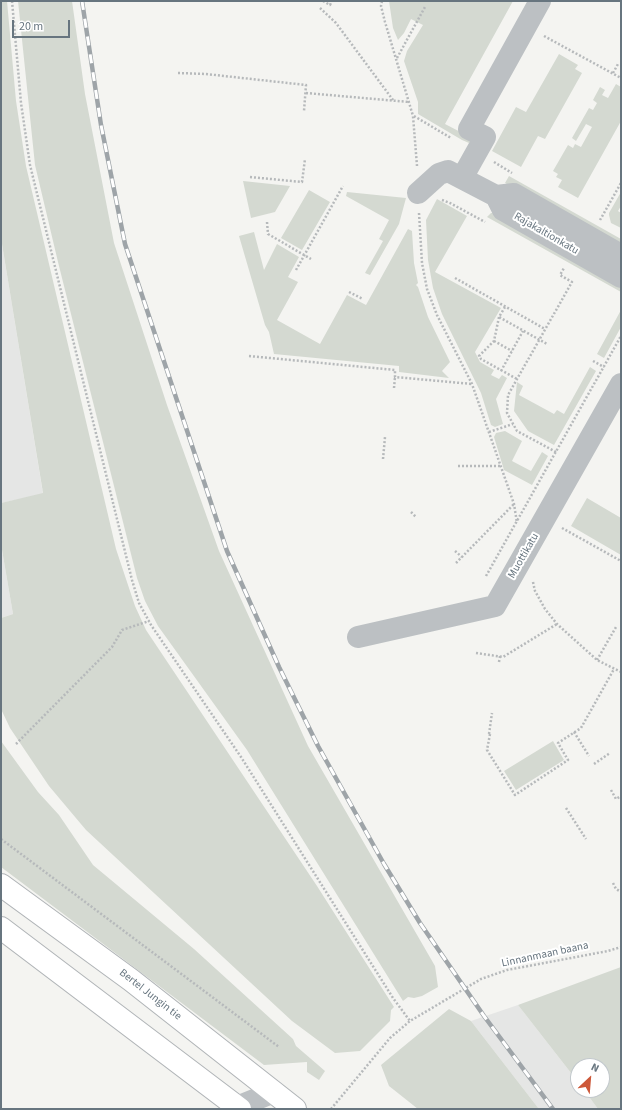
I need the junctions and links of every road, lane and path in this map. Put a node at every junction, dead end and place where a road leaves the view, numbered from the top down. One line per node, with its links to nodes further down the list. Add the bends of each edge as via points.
1 (12, 1): 72 (path, via 21,102 30,165 132,580)
2 (323, 1): 3 (path, via 330,5)
3 (332, 1)
4 (382, 1): 9 (path, via 381,6)
5 (540, 1): 8 (street)
6 (425, 7): 9 (path)
7 (320, 8): 15 (path, via 336,23)
8 (526, 26): 12 (path); 20 (street, via 469,129 485,137)
9 (396, 58): 16 (path)
10 (618, 64): 12 (path)
11 (178, 73): 14 (path, via 306,85)
12 (613, 73): 13 (path)
13 (621, 78)
14 (306, 93): 15 (path); 17 (path)
15 (393, 100): 16 (path)
16 (409, 102): 23 (path, via 413,116)
17 (304, 111)
18 (305, 159): 19 (path, via 302,182)
19 (250, 176)
20 (462, 178): 23 (street, via 448,172 439,174); 24 (street)
21 (621, 183): 26 (path)
22 (343, 186): 27 (path)
23 (418, 193): 51 (path, via 422,262 427,289 437,316)
24 (496, 196): 28 (street, Rajakaltionkatu, via 514,194); 33 (street, Rajakaltionkatu, via 503,210)
25 (267, 222): 27 (path, via 268,234)
26 (599, 222)
27 (304, 255): 29 (path); 31 (path)
28 (621, 255)
29 (311, 259)
30 (566, 266): 38 (path, via 560,275 572,282)
31 (296, 270)
32 (455, 278): 36 (path)
33 (621, 278)
34 (349, 292): 35 (path)
35 (363, 299)
36 (505, 307): 37 (path); 38 (path)
37 (499, 317): 39 (path); 41 (path)
38 (545, 329): 42 (path)
39 (523, 331): 42 (path); 44 (path)
40 (621, 336): 47 (path)
41 (494, 340): 44 (path); 48 (path, via 479,356)
42 (539, 340): 43 (path); 50 (path)
43 (547, 344)
44 (512, 351): 48 (path)
45 (249, 356): 49 (path, via 395,370)
46 (593, 360): 47 (path)
47 (604, 366): 57 (path)
48 (501, 371): 50 (path)
49 (395, 377): 51 (path); 53 (path)
50 (517, 379): 54 (path, via 508,395 507,413)
51 (472, 384): 55 (path)
52 (621, 384): 67 (street, Muottikatu)
53 (394, 388)
54 (513, 424): 55 (path); 57 (path, via 517,431)
55 (489, 432): 60 (path)
56 (385, 437): 58 (path)
57 (556, 452): 64 (path)
58 (383, 459)
59 (458, 466): 60 (path)
60 (500, 466): 61 (path)
61 (514, 504): 64 (path); 68 (path)
62 (411, 512): 63 (path)
63 (416, 517)
64 (517, 521): 67 (path); 71 (path)
65 (558, 525): 69 (path)
66 (455, 551): 68 (path)
67 (524, 556): 73 (path, via 535,592); 75 (street, Muottikatu, via 495,606)
68 (462, 557): 70 (path)
69 (621, 561)
70 (456, 563)
71 (484, 580)
72 (149, 621): 84 (path, via 122,630 112,647); 98 (path, via 242,757)
73 (557, 624): 77 (path, via 503,657); 78 (path)
74 (616, 627): 78 (path)
75 (358, 637)
76 (476, 653): 77 (path)
77 (500, 656): 79 (path)
78 (597, 660): 80 (path)
79 (499, 662)
80 (614, 669): 81 (path); 83 (path, via 581,728)
81 (621, 672)
82 (492, 713): 83 (path, via 487,750 515,795 568,760 558,743)
83 (574, 732): 86 (path)
84 (16, 744)
85 (610, 753): 87 (path)
86 (589, 756)
87 (594, 764)
88 (611, 790): 89 (path, via 616,799)
89 (621, 796)
90 (566, 808): 92 (path)
91 (1, 839): 99 (path)
92 (586, 839)
93 (613, 883): 95 (path)
94 (1, 885): 100 (main road, Bertel Jungin tie, via 131,980)
95 (621, 892)
96 (1, 928): 101 (main road)
97 (621, 947): 98 (path, Linnanmaan baana, via 508,970 481,979)
98 (410, 1021): 103 (path, Linnanmaan baana, via 390,1038)
99 (279, 1047)
100 (272, 1101): 101 (street); 102 (main road, Bertel Jungin tie)
101 (238, 1108)
102 (295, 1109)
103 (330, 1109)

